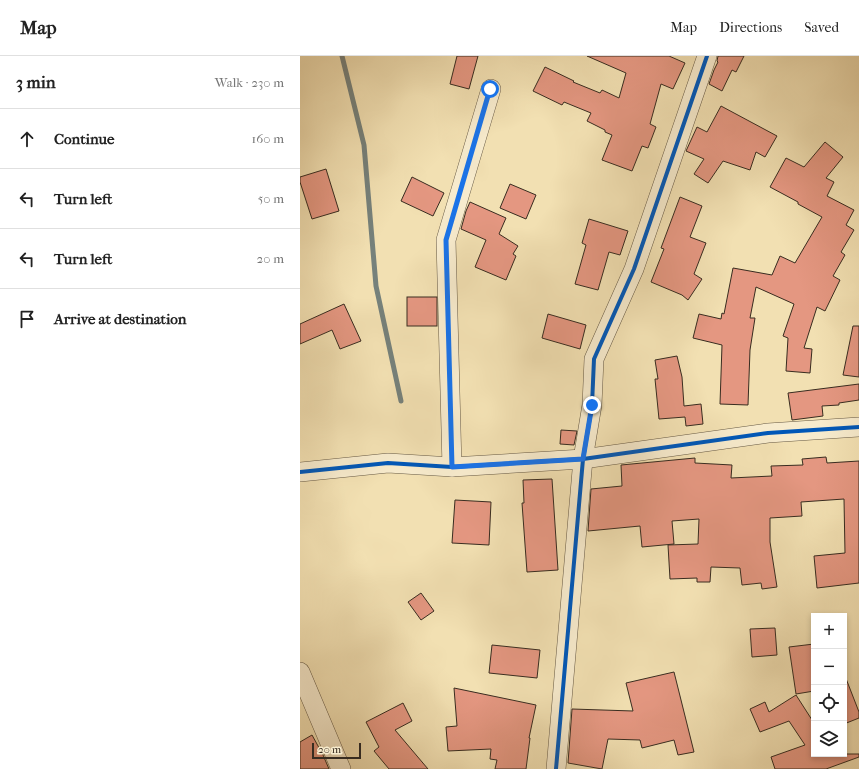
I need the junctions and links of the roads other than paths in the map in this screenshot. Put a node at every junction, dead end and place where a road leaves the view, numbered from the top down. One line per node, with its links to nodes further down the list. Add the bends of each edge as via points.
1 (707, 56): 4 (street, via 634,269 594,359 592,405)
2 (490, 89): 5 (street, via 446,240)
3 (859, 427): 4 (street, via 768,433)
4 (583, 459): 5 (street); 9 (street)
5 (452, 467): 6 (street, via 388,463)
6 (300, 472)
7 (300, 672): 8 (street)
8 (341, 769)
9 (556, 769)

